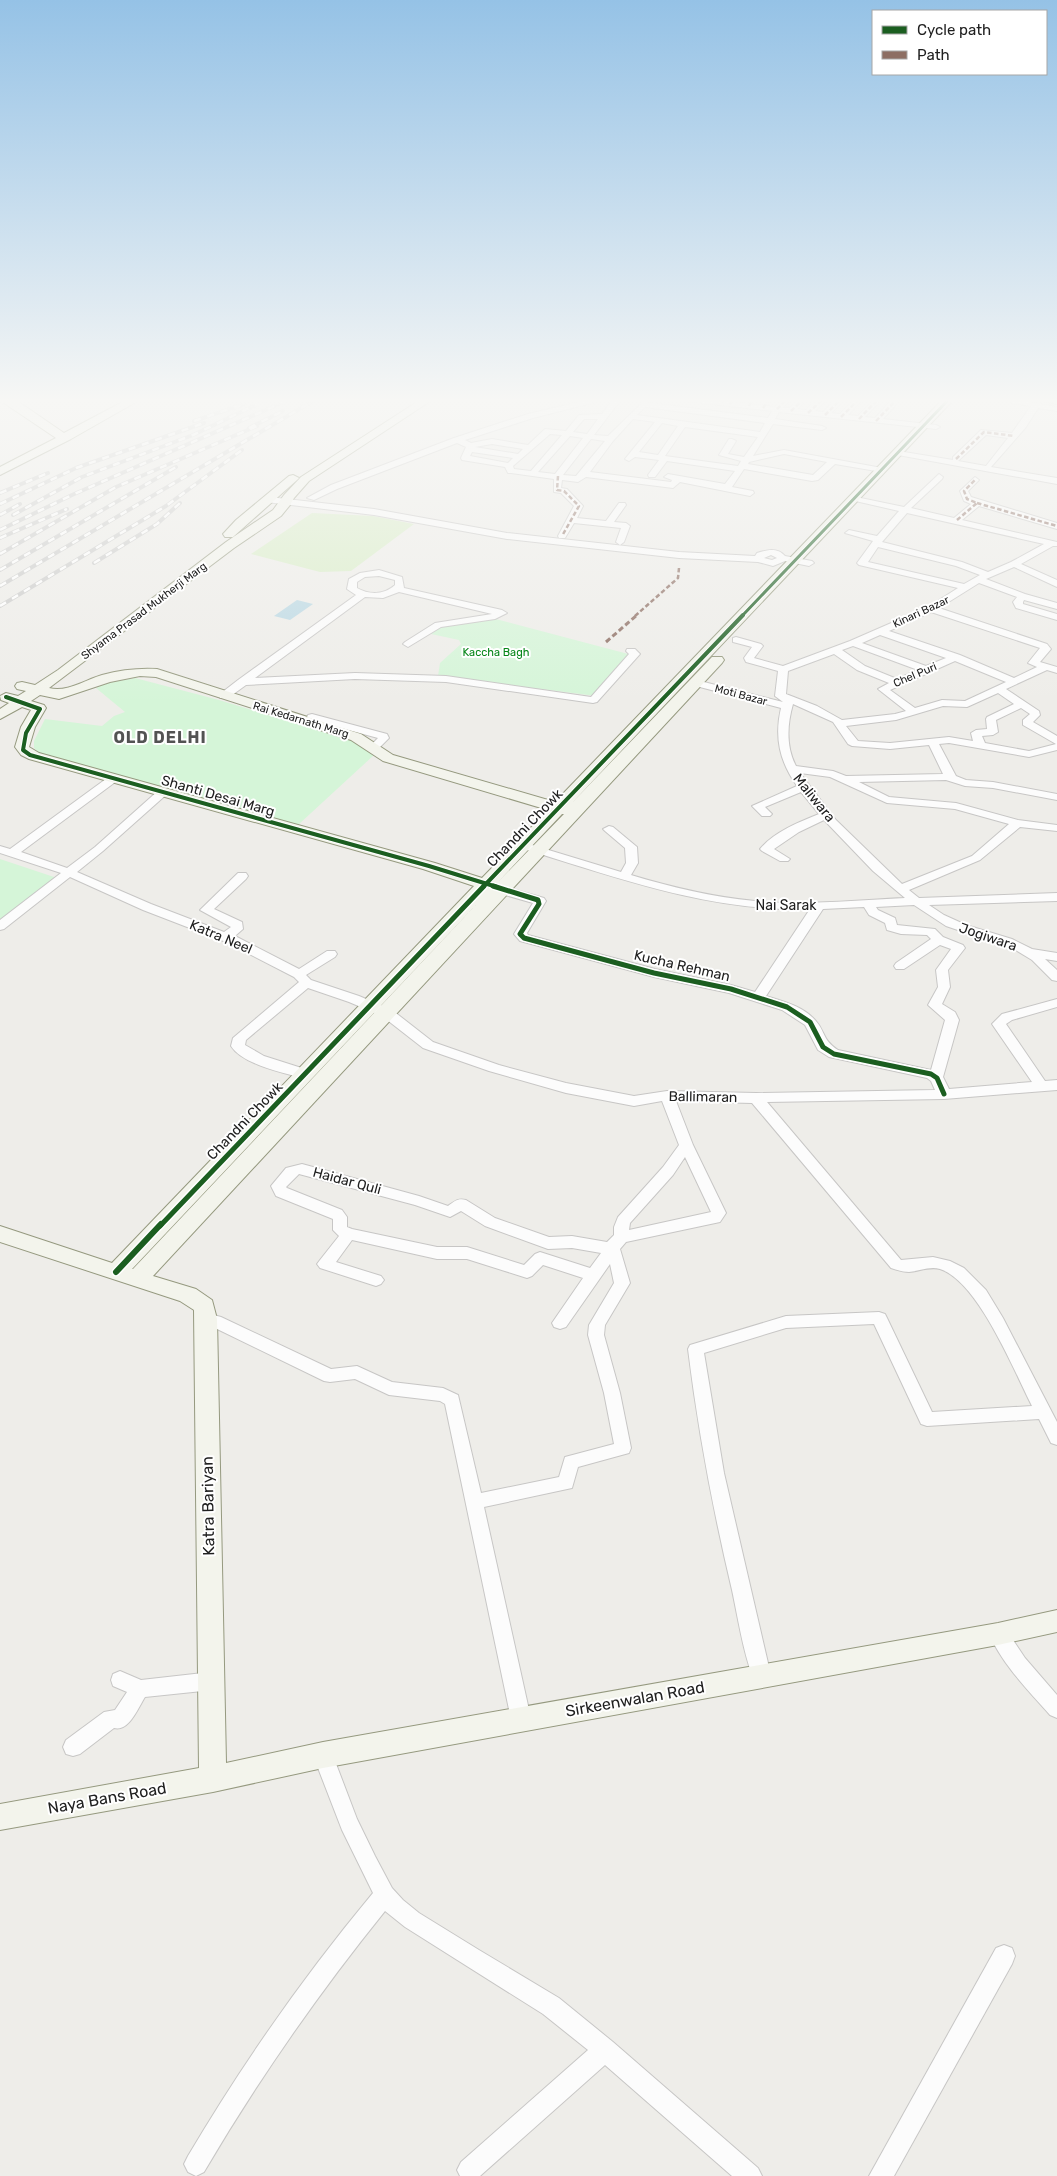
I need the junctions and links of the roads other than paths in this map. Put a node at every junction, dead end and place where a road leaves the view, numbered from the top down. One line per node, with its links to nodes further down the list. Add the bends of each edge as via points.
1 (279, 499): 51 (street, Shyama Prasad Mukherji Marg, via 276,513 63,673)
2 (283, 500): 20 (street, via 374,512 480,532)
3 (323, 500): 16 (street, via 379,506 484,527)
4 (572, 500): 11 (street, via 578,506)
5 (860, 500): 10 (street); 22 (street, Chandni Chowk)
6 (915, 500): 10 (street)
7 (968, 500): 8 (street)
8 (977, 503): 12 (street); 14 (street)
9 (622, 505): 13 (street)
10 (905, 509): 12 (street); 17 (street)
11 (570, 520): 13 (street); 16 (street)
12 (957, 520): 19 (street)
13 (608, 524): 18 (street, via 626,527)
14 (1057, 526)
15 (849, 533): 17 (street)
16 (562, 536): 20 (street)
17 (876, 541): 24 (street); 27 (street, via 862,563)
18 (620, 542): 20 (street); 21 (street)
19 (1055, 543): 23 (street, Kinari Bazar)
20 (605, 544): 21 (street, via 679,555)
21 (761, 556): 22 (street, via 777,553)
22 (795, 561): 35 (street, Chandni Chowk); 72 (street, Chandni Chowk)
23 (1014, 564): 24 (street, Kinari Bazar); 26 (street)
24 (988, 575): 25 (street, Kinari Bazar)
25 (978, 579): 27 (street, Kinari Bazar); 30 (street)
26 (1057, 584)
27 (967, 587): 32 (street, Kinari Bazar)
28 (397, 589): 29 (street, via 378,595); 29 (street, via 401,582 394,576 371,573 352,581 352,589); 37 (street, via 502,613 438,625)
29 (364, 594): 46 (street)
30 (1022, 596): 31 (street); 33 (street, via 1019,606)
31 (1057, 606)
32 (931, 609): 34 (street, Kinari Bazar); 41 (street, via 1046,647 1033,663)
33 (1057, 617)
34 (879, 631): 36 (street, Kinari Bazar); 40 (street)
35 (736, 640): 42 (street, via 758,646 750,660); 47 (street, Chandni Chowk)
36 (853, 643): 38 (street, Kinari Bazar); 43 (street)
37 (408, 644)
38 (834, 649): 42 (street, Kinari Bazar); 48 (street, via 858,666)
39 (630, 651): 46 (street, via 635,654 593,700 446,679 354,676)
40 (956, 657): 43 (street, Chel Puri); 45 (street)
41 (1045, 667): 44 (street); 45 (street)
42 (784, 669): 53 (street, Maliwara, via 780,696)
43 (927, 670): 48 (street, Chel Puri)
44 (1057, 670)
45 (1014, 681): 49 (street)
46 (242, 682): 52 (street)
47 (696, 683): 53 (street, Moti Bazar); 73 (street, Chandni Chowk)
48 (898, 683): 56 (street, Chel Puri, via 883,690)
49 (999, 689): 54 (street); 56 (street, via 966,704 942,702)
50 (63, 694): 51 (street, Rai Kedarnath Marg); 52 (street, Rai Kedarnath Marg, via 107,678 145,672 157,673); 55 (street, Shanti Desai Marg)
51 (17, 695): 55 (street, via 38,707); 57 (street, Shyama Prasad Mukherji Marg)
52 (224, 696): 63 (street, Rai Kedarnath Marg, via 356,737)
53 (787, 703): 59 (street, Moti Bazar, via 813,708); 65 (street, Maliwara, via 784,740)
54 (1021, 704): 60 (street, via 1036,714 1027,724); 62 (street, via 991,719 993,732 976,733)
55 (39, 711): 66 (street, Shanti Desai Marg, via 25,734 22,747 26,752)
56 (914, 712): 59 (street, via 886,719)
57 (0, 715)
58 (312, 717): 63 (street, via 383,736)
59 (840, 723): 61 (street, via 856,744 890,746)
60 (1057, 741)
61 (934, 742): 62 (street, via 954,740); 68 (street)
62 (980, 745): 64 (street, via 1022,754)
63 (374, 747): 72 (street, Rai Kedarnath Marg, via 388,758)
64 (1057, 747)
65 (791, 769): 67 (street); 69 (street, Maliwara)
66 (114, 778): 70 (street, Shanti Desai Marg); 82 (street)
67 (846, 778): 68 (street); 76 (street, via 887,800 956,806)
68 (951, 778): 71 (street, via 964,783 1000,786)
69 (803, 786): 74 (street, via 759,805 758,808); 75 (street, Maliwara)
70 (163, 792): 84 (street, via 114,836); 87 (street, Shanti Desai Marg)
71 (1057, 798)
72 (559, 808): 73 (street, Rai Kedarnath Marg); 79 (street, Chandni Chowk)
73 (575, 812): 81 (street, Chandni Chowk)
74 (766, 814)
75 (827, 815): 83 (street, via 793,830 766,849); 89 (street, Maliwara)
76 (1017, 823): 77 (street); 89 (street, via 976,858)
77 (1057, 828)
78 (609, 829): 86 (street, via 631,847 632,863)
79 (523, 846): 81 (street, Nai Sarak); 87 (street, Chandni Chowk)
80 (0, 849): 82 (street, Katra Neel)
81 (539, 850): 86 (street, Nai Sarak); 88 (street, Chandni Chowk)
82 (12, 853): 84 (street, Katra Neel)
83 (784, 859)
84 (65, 871): 94 (street); 95 (street, Katra Neel)
85 (242, 876): 95 (street, via 206,909 238,925)
86 (624, 876): 93 (street, Nai Sarak, via 725,902)
87 (486, 885): 88 (street); 105 (street, Chandni Chowk)
88 (502, 890): 103 (street, Kucha Rehman, via 540,902 520,934 524,938); 106 (street, Chandni Chowk)
89 (900, 890): 91 (street, Maliwara)
90 (1057, 897): 91 (street, Nai Sarak)
91 (915, 903): 92 (street, Nai Sarak); 97 (street, Jogiwara, via 949,923)
92 (869, 904): 93 (street, Nai Sarak); 96 (street, via 873,912 891,921 891,927 931,932)
93 (819, 906): 103 (street)
94 (0, 926)
95 (226, 937): 102 (street, Katra Neel)
96 (938, 940): 100 (street); 108 (street, via 959,950 942,970 944,987 935,1005 952,1020)
97 (1029, 952): 99 (street); 101 (street, Jogiwara)
98 (331, 954): 102 (street)
99 (1057, 957)
100 (900, 966)
101 (1057, 977)
102 (303, 979): 105 (street, Katra Neel); 107 (street, via 240,1038 238,1046 251,1056)
103 (758, 998): 108 (street, Kucha Rehman, via 786,1007 810,1022 822,1046 834,1054)
104 (1057, 1003): 110 (street, via 1007,1017 999,1024)
105 (370, 1006): 106 (street, Ballimaran); 107 (street, Chandni Chowk)
106 (386, 1013): 112 (street, Ballimaran, via 428,1045 494,1068 566,1088 634,1101); 116 (street, Chandni Chowk)
107 (306, 1074): 115 (street, Chandni Chowk)
108 (936, 1077): 111 (street)
109 (1057, 1085): 110 (street, Ballimaran)
110 (1042, 1087): 111 (street, Ballimaran)
111 (944, 1094): 113 (street, Ballimaran)
112 (667, 1096): 113 (street, Ballimaran); 114 (street)
113 (756, 1098): 126 (street, via 896,1264 942,1263 970,1284 991,1312)
114 (686, 1145): 118 (street, via 668,1171 621,1224); 118 (street, via 718,1208 718,1216)
115 (224, 1160): 116 (street); 122 (street, Chandni Chowk)
116 (243, 1167): 122 (street, Chandni Chowk)
117 (349, 1234): 120 (street, Haidar Quli, via 340,1230 337,1214 281,1192 278,1186 298,1168 450,1212 461,1204 490,1222 548,1243 572,1242); 121 (street, via 437,1253 467,1253 525,1272 540,1258); 123 (street, via 325,1264)
118 (622, 1237): 120 (street)
119 (2, 1238): 122 (street)
120 (612, 1249): 121 (street); 128 (street, via 622,1283 598,1325 596,1335 624,1448 571,1462 566,1483)
121 (593, 1275): 125 (street)
122 (126, 1276): 124 (street, Katra Bariyan, via 198,1300 204,1306)
123 (376, 1280)
124 (206, 1319): 128 (street, via 330,1376 357,1372 388,1388 447,1396 454,1405); 133 (street, Katra Bariyan)
125 (560, 1322)
126 (1043, 1412): 127 (street); 131 (street, via 927,1419 879,1318 786,1322 696,1349 702,1404 725,1532)
127 (1057, 1438)
128 (475, 1502): 136 (street)
129 (1057, 1621): 130 (street, Sirkeenwalan Road)
130 (998, 1634): 131 (street, Sirkeenwalan Road); 135 (street, via 1018,1664)
131 (762, 1676): 136 (street, Sirkeenwalan Road)
132 (120, 1680): 134 (street)
133 (212, 1681): 134 (street); 139 (street, Katra Bariyan)
134 (140, 1689): 137 (street, via 119,1720 111,1718)
135 (1057, 1710)
136 (522, 1719): 138 (street, Sirkeenwalan Road)
137 (73, 1747)
138 (323, 1755): 139 (street, Sirkeenwalan Road); 141 (street, via 349,1823)
139 (213, 1779): 140 (street, Naya Bans Road)
140 (0, 1817)
141 (385, 1894): 143 (street, via 412,1920 532,1993); 144 (street, via 324,1970 271,2044)
142 (1004, 1956): 147 (street)
143 (605, 2050): 145 (street); 146 (street)
144 (196, 2164)
145 (469, 2170)
146 (750, 2176)
147 (881, 2176)

